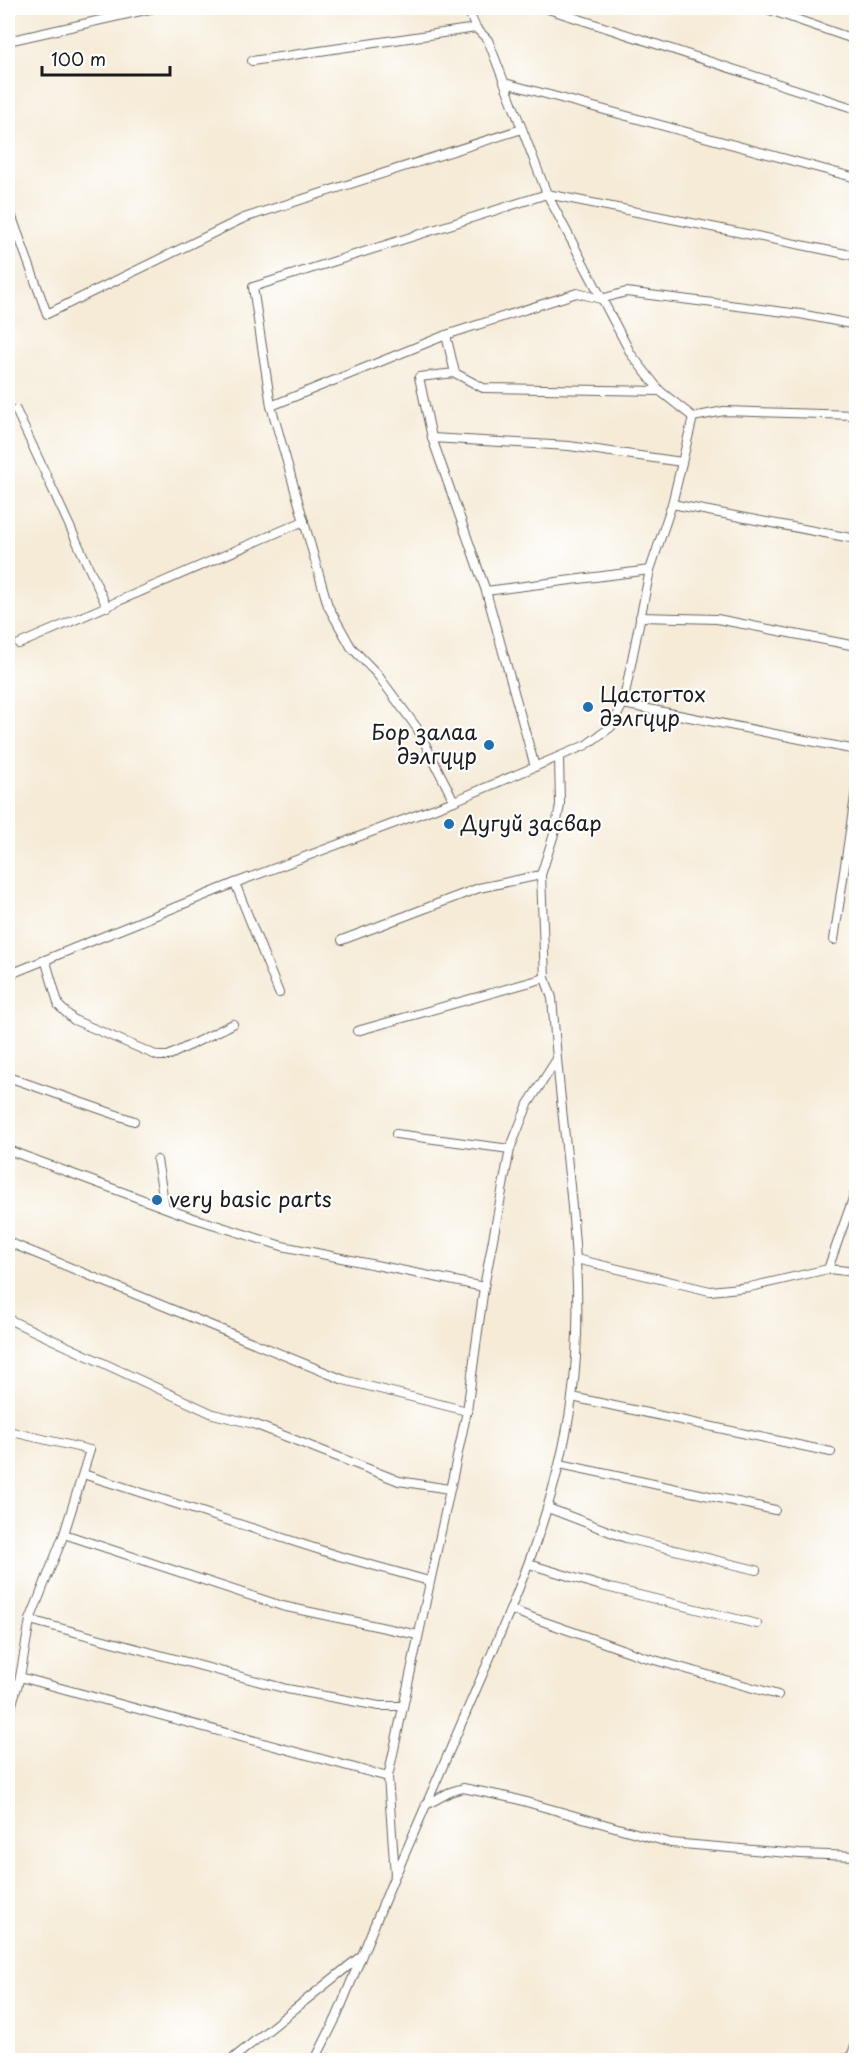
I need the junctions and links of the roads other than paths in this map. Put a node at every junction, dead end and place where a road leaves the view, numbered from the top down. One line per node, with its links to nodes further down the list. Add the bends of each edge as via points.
1 (153, 8): 7 (street)
2 (467, 8): 5 (street)
3 (544, 8): 10 (street)
4 (764, 8): 6 (street)
5 (476, 28): 8 (street); 9 (street, via 488,40)
6 (856, 40)
7 (8, 41)
8 (252, 62)
9 (505, 82): 11 (street); 12 (street)
10 (856, 109)
11 (522, 129): 13 (street); 14 (street, via 244,218 47,314)
12 (856, 178)
13 (547, 194): 15 (street); 16 (street); 21 (street, via 253,287)
14 (8, 207)
15 (856, 256)
16 (601, 299): 17 (street, via 626,292); 18 (street, via 577,293); 20 (street, via 631,354)
17 (856, 325)
18 (446, 335): 19 (street); 21 (street)
19 (455, 373): 20 (street, via 483,388); 25 (street, via 419,378)
20 (660, 391): 24 (street)
21 (271, 406): 28 (street)
22 (16, 410): 32 (street)
23 (856, 415): 24 (street, via 724,411)
24 (693, 417): 26 (street)
25 (432, 438): 26 (street, via 569,446); 31 (street)
26 (682, 462): 27 (street)
27 (672, 504): 29 (street); 30 (street)
28 (304, 521): 32 (street); 41 (street, via 328,606 351,647 417,728)
29 (856, 539)
30 (650, 570): 31 (street); 33 (street)
31 (486, 591): 39 (street)
32 (107, 607): 34 (street)
33 (640, 617): 35 (street, via 717,619); 36 (street)
34 (19, 644)
35 (856, 646)
36 (623, 704): 37 (street); 38 (street, via 601,736)
37 (856, 750)
38 (559, 757): 39 (street); 42 (street, via 560,805)
39 (535, 766): 41 (street)
40 (856, 790): 45 (street)
41 (454, 801): 43 (street)
42 (541, 875): 44 (street, via 478,888); 48 (street)
43 (235, 883): 46 (street); 49 (street)
44 (342, 940)
45 (834, 940)
46 (46, 962): 47 (street); 50 (street, via 59,1006 74,1020 158,1056 168,1056)
47 (8, 975)
48 (545, 978): 51 (street); 52 (street, via 552,998)
49 (279, 993)
50 (233, 1024)
51 (357, 1031)
52 (557, 1059): 56 (street, via 528,1104); 62 (street)
53 (8, 1077): 54 (street)
54 (134, 1121)
55 (396, 1134): 56 (street)
56 (510, 1149): 65 (street)
57 (8, 1150): 60 (street)
58 (157, 1160): 60 (street)
59 (856, 1190): 63 (street)
60 (165, 1207): 65 (street, via 282,1246)
61 (8, 1242): 68 (street, via 344,1380)
62 (576, 1259): 63 (street, via 710,1291 750,1287); 67 (street, via 577,1336)
63 (828, 1269): 64 (street)
64 (856, 1272)
65 (484, 1287): 68 (street)
66 (8, 1319): 73 (street, via 213,1413 254,1424 399,1481)
67 (572, 1397): 70 (street); 71 (street)
68 (467, 1411): 73 (street)
69 (8, 1431): 72 (street, via 90,1450)
70 (831, 1452)
71 (560, 1464): 74 (street); 75 (street)
72 (83, 1474): 76 (street); 79 (street)
73 (449, 1489): 79 (street)
74 (548, 1508): 77 (street); 78 (street, via 626,1538)
75 (775, 1510)
76 (64, 1534): 81 (street); 83 (street, via 282,1606)
77 (529, 1564): 80 (street); 82 (street)
78 (756, 1570)
79 (429, 1581): 83 (street)
80 (511, 1610): 85 (street, via 644,1657); 89 (street)
81 (30, 1620): 84 (street); 87 (street, via 287,1689 379,1706)
82 (757, 1624)
83 (418, 1635): 87 (street)
84 (20, 1677): 86 (street, via 11,1707); 88 (street)
85 (778, 1695)
86 (8, 1706)
87 (403, 1706): 88 (street)
88 (388, 1777): 91 (street)
89 (426, 1805): 90 (street, via 463,1788 670,1843); 91 (street)
90 (856, 1856)
91 (395, 1875): 92 (street)
92 (362, 1956): 94 (street); 95 (street)
93 (856, 2043): 96 (street, via 851,2057)
94 (231, 2061)
95 (315, 2061)
96 (842, 2061)

